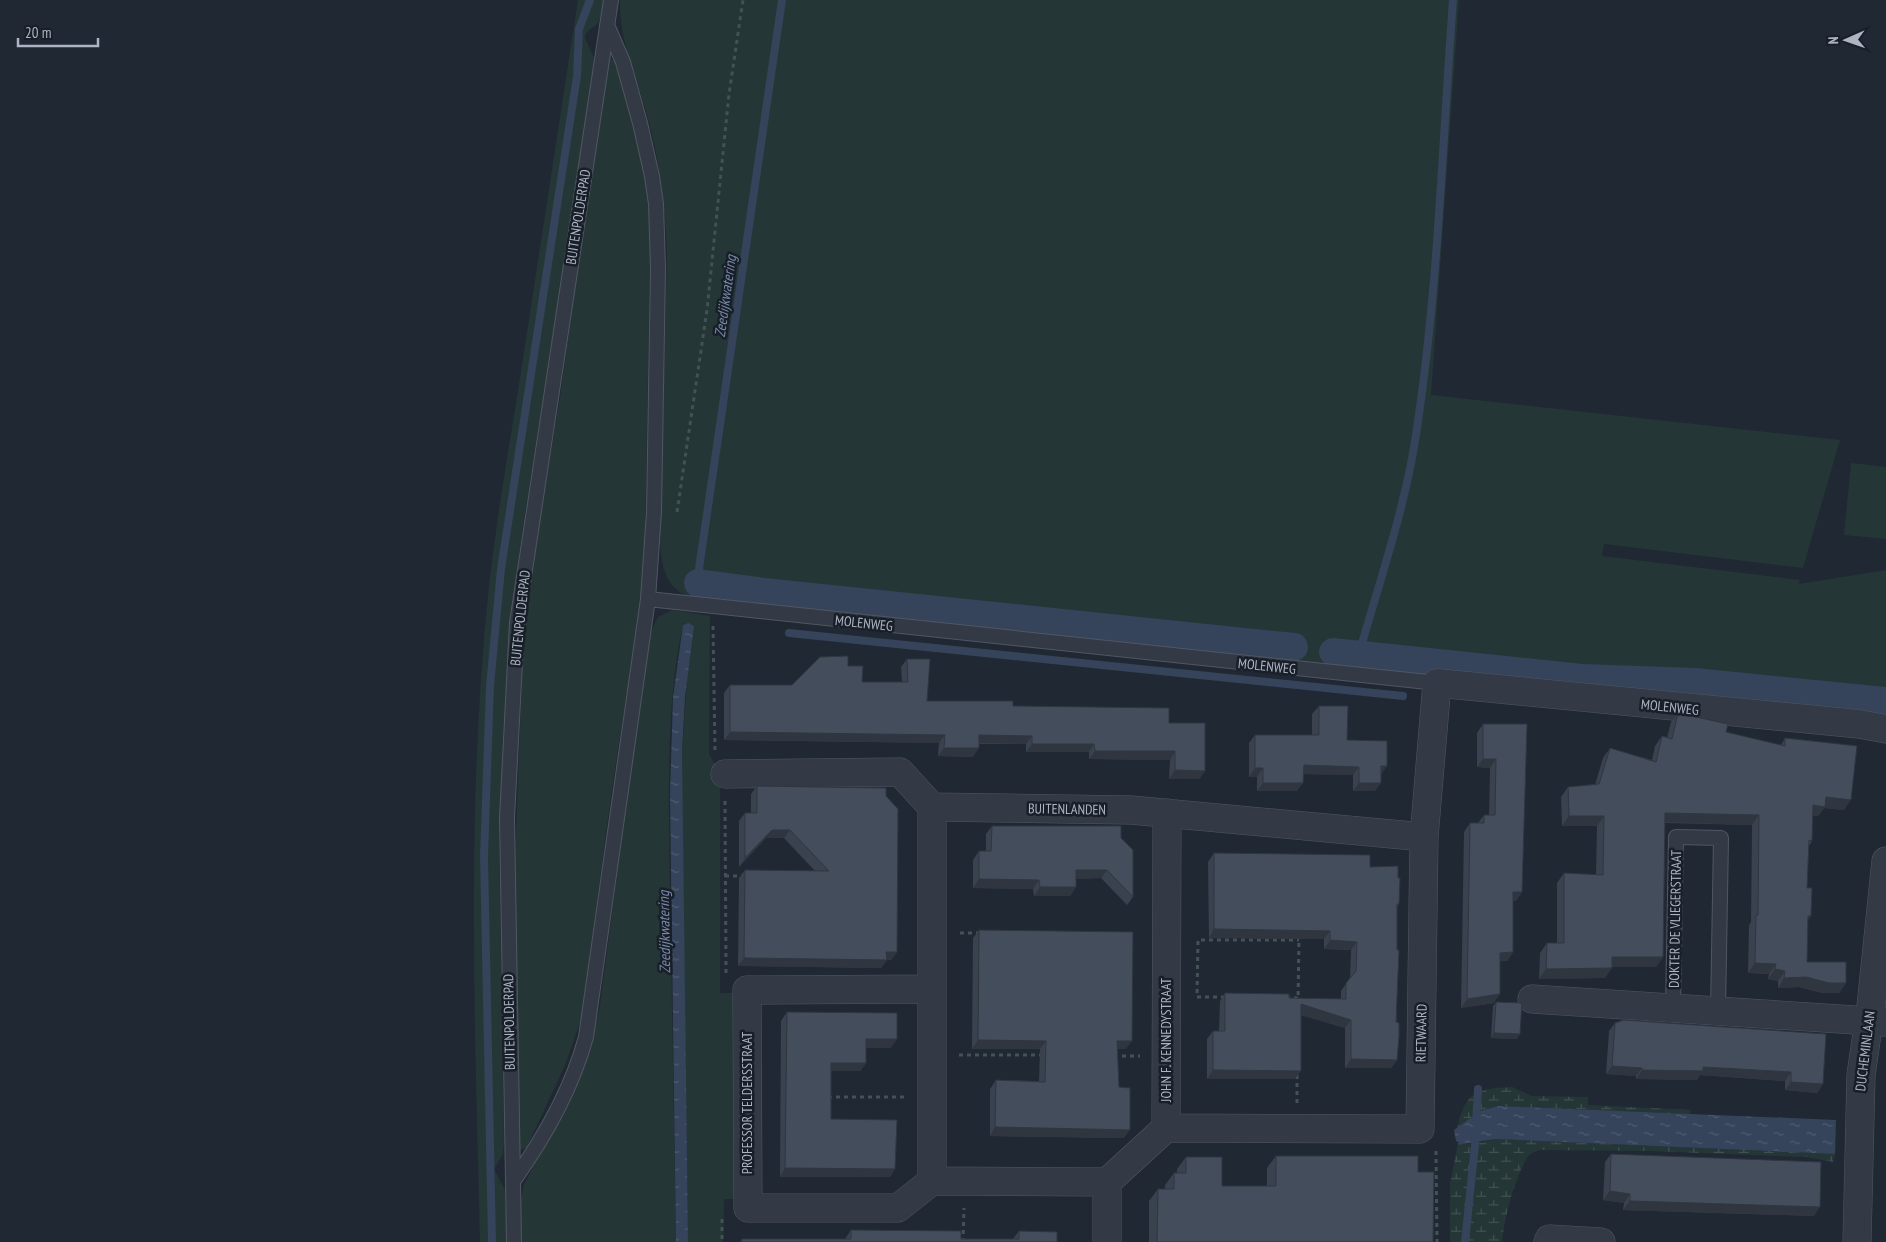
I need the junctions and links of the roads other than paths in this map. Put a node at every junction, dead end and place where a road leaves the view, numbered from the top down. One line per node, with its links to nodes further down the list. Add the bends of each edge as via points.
1 (611, 0): 2 (lane, BUITENPOLDERPAD)
2 (607, 25): 3 (lane, via 640,123 656,204 655,493); 17 (lane, BUITENPOLDERPAD, via 517,623 507,844)
3 (648, 599): 4 (lane, MOLENWEG); 17 (lane, via 586,1037 581,1056 557,1107)
4 (1437, 684): 5 (street, MOLENWEG); 9 (street, RIETWAARD)
5 (1886, 729)
6 (725, 774): 7 (street, via 900,772)
7 (932, 807): 8 (street, BUITENLANDEN); 11 (street)
8 (1166, 813): 9 (street, BUITENLANDEN); 16 (street, JOHN F. KENNEDYSTRAAT)
9 (1424, 837): 16 (street, RIETWAARD, via 1420,1129)
10 (1886, 861): 15 (street, DUCHEMINLAAN)
11 (932, 989): 18 (street); 18 (street, PROFESSOR TELDERSSTRAAT, via 747,990 748,1208 898,1208)
12 (1532, 999): 13 (street, DOKTER DE VLIEGERSTRAAT)
13 (1673, 1008): 14 (street, DOKTER DE VLIEGERSTRAAT); 14 (lane, DOKTER DE VLIEGERSTRAAT, via 1676,838 1721,838)
14 (1718, 1011): 15 (street, DOKTER DE VLIEGERSTRAAT)
15 (1877, 1021): 24 (street, DUCHEMINLAAN, via 1861,1074)
16 (1166, 1128): 19 (street)
17 (514, 1180): 20 (lane, BUITENPOLDERPAD)
18 (932, 1181): 19 (street)
19 (1106, 1182): 21 (street)
20 (514, 1242)
21 (1107, 1242)
22 (1548, 1242): 23 (street, via 1549,1239)
23 (1601, 1242)
24 (1857, 1242)

